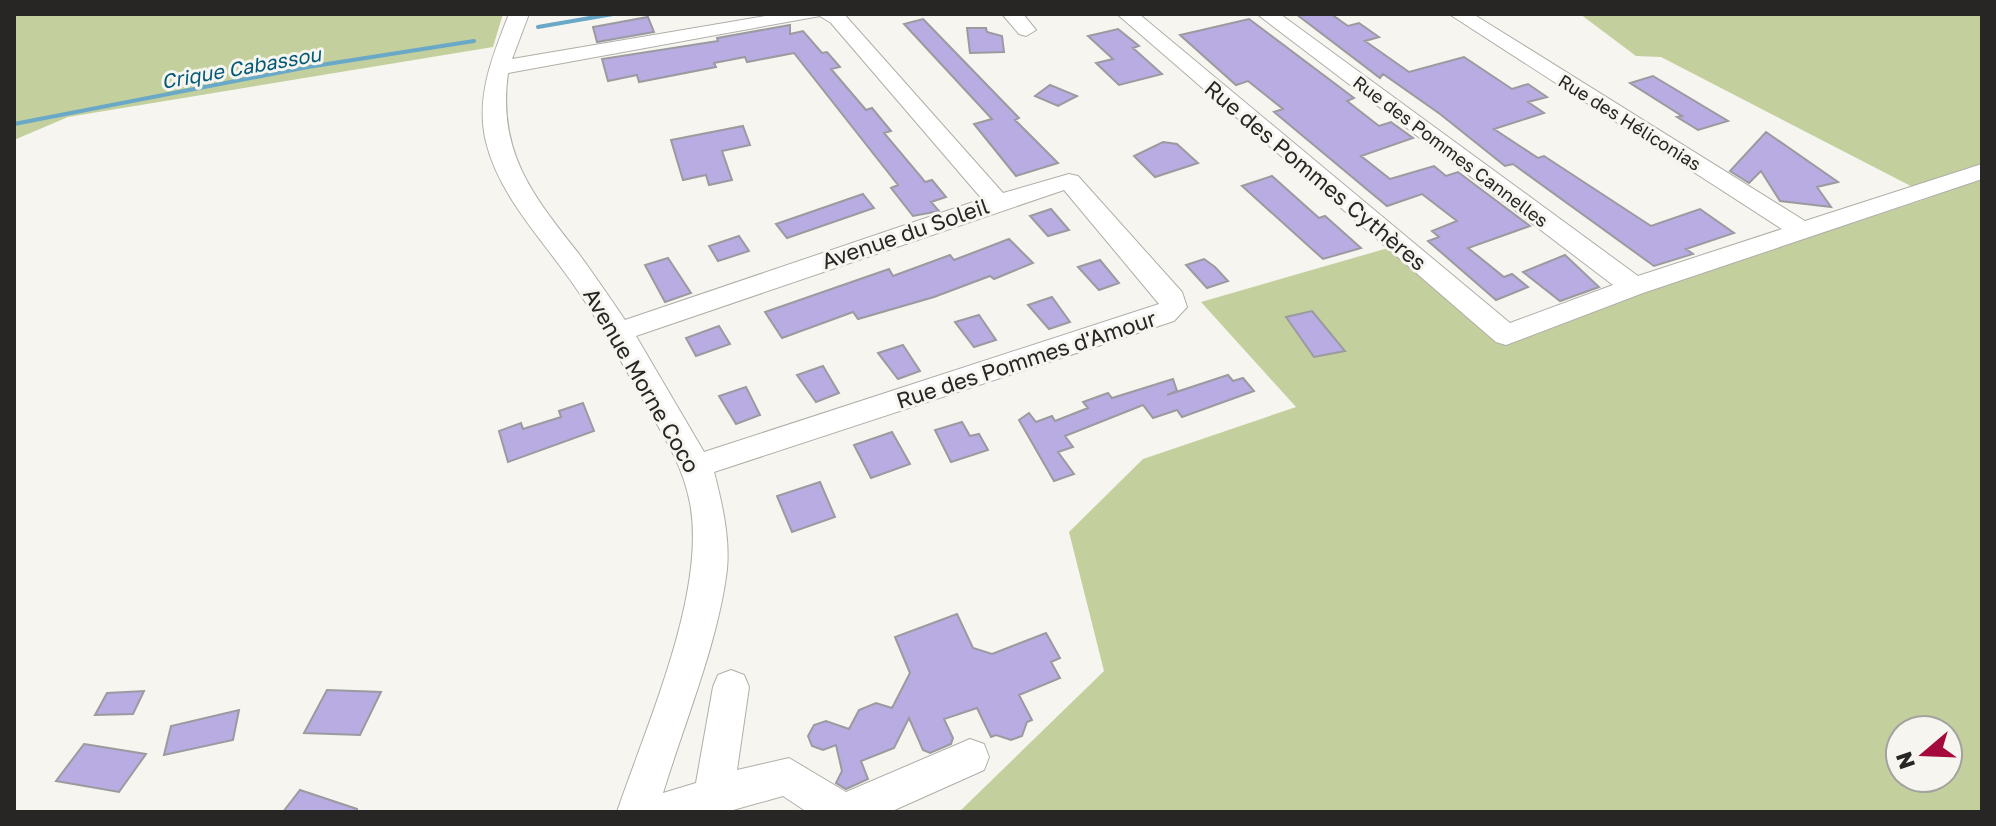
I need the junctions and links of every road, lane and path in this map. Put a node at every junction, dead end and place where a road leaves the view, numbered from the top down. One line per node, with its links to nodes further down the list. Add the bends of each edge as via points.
1 (519, 14): 9 (street, Avenue Morne Coco)
2 (812, 14): 9 (street)
3 (829, 14): 11 (street, Avenue du Soleil)
4 (1012, 14): 8 (street)
5 (1127, 14): 13 (street, Rue des Pommes Cythères, via 1506,335)
6 (1267, 14): 13 (street, Rue des Pommes Cannelles)
7 (1459, 14): 12 (street, Rue des Héliconias)
8 (1026, 30)
9 (498, 68): 14 (street, Avenue Morne Coco, via 497,140 508,170 532,213)
10 (1982, 171): 12 (street)
11 (998, 202): 14 (street, Avenue du Soleil); 15 (street, Rue des Pommes d'Amour, via 1069,181 1172,298 1173,307)
12 (1801, 230): 13 (street)
13 (1634, 287)
14 (619, 332): 15 (street, Avenue Morne Coco)
15 (696, 466): 19 (street, Avenue Morne Coco, via 707,505 710,567 700,616)
16 (731, 687): 18 (street)
17 (970, 757): 18 (street, via 847,811 789,777)
18 (713, 797): 20 (street)
19 (637, 812)
20 (664, 812)

